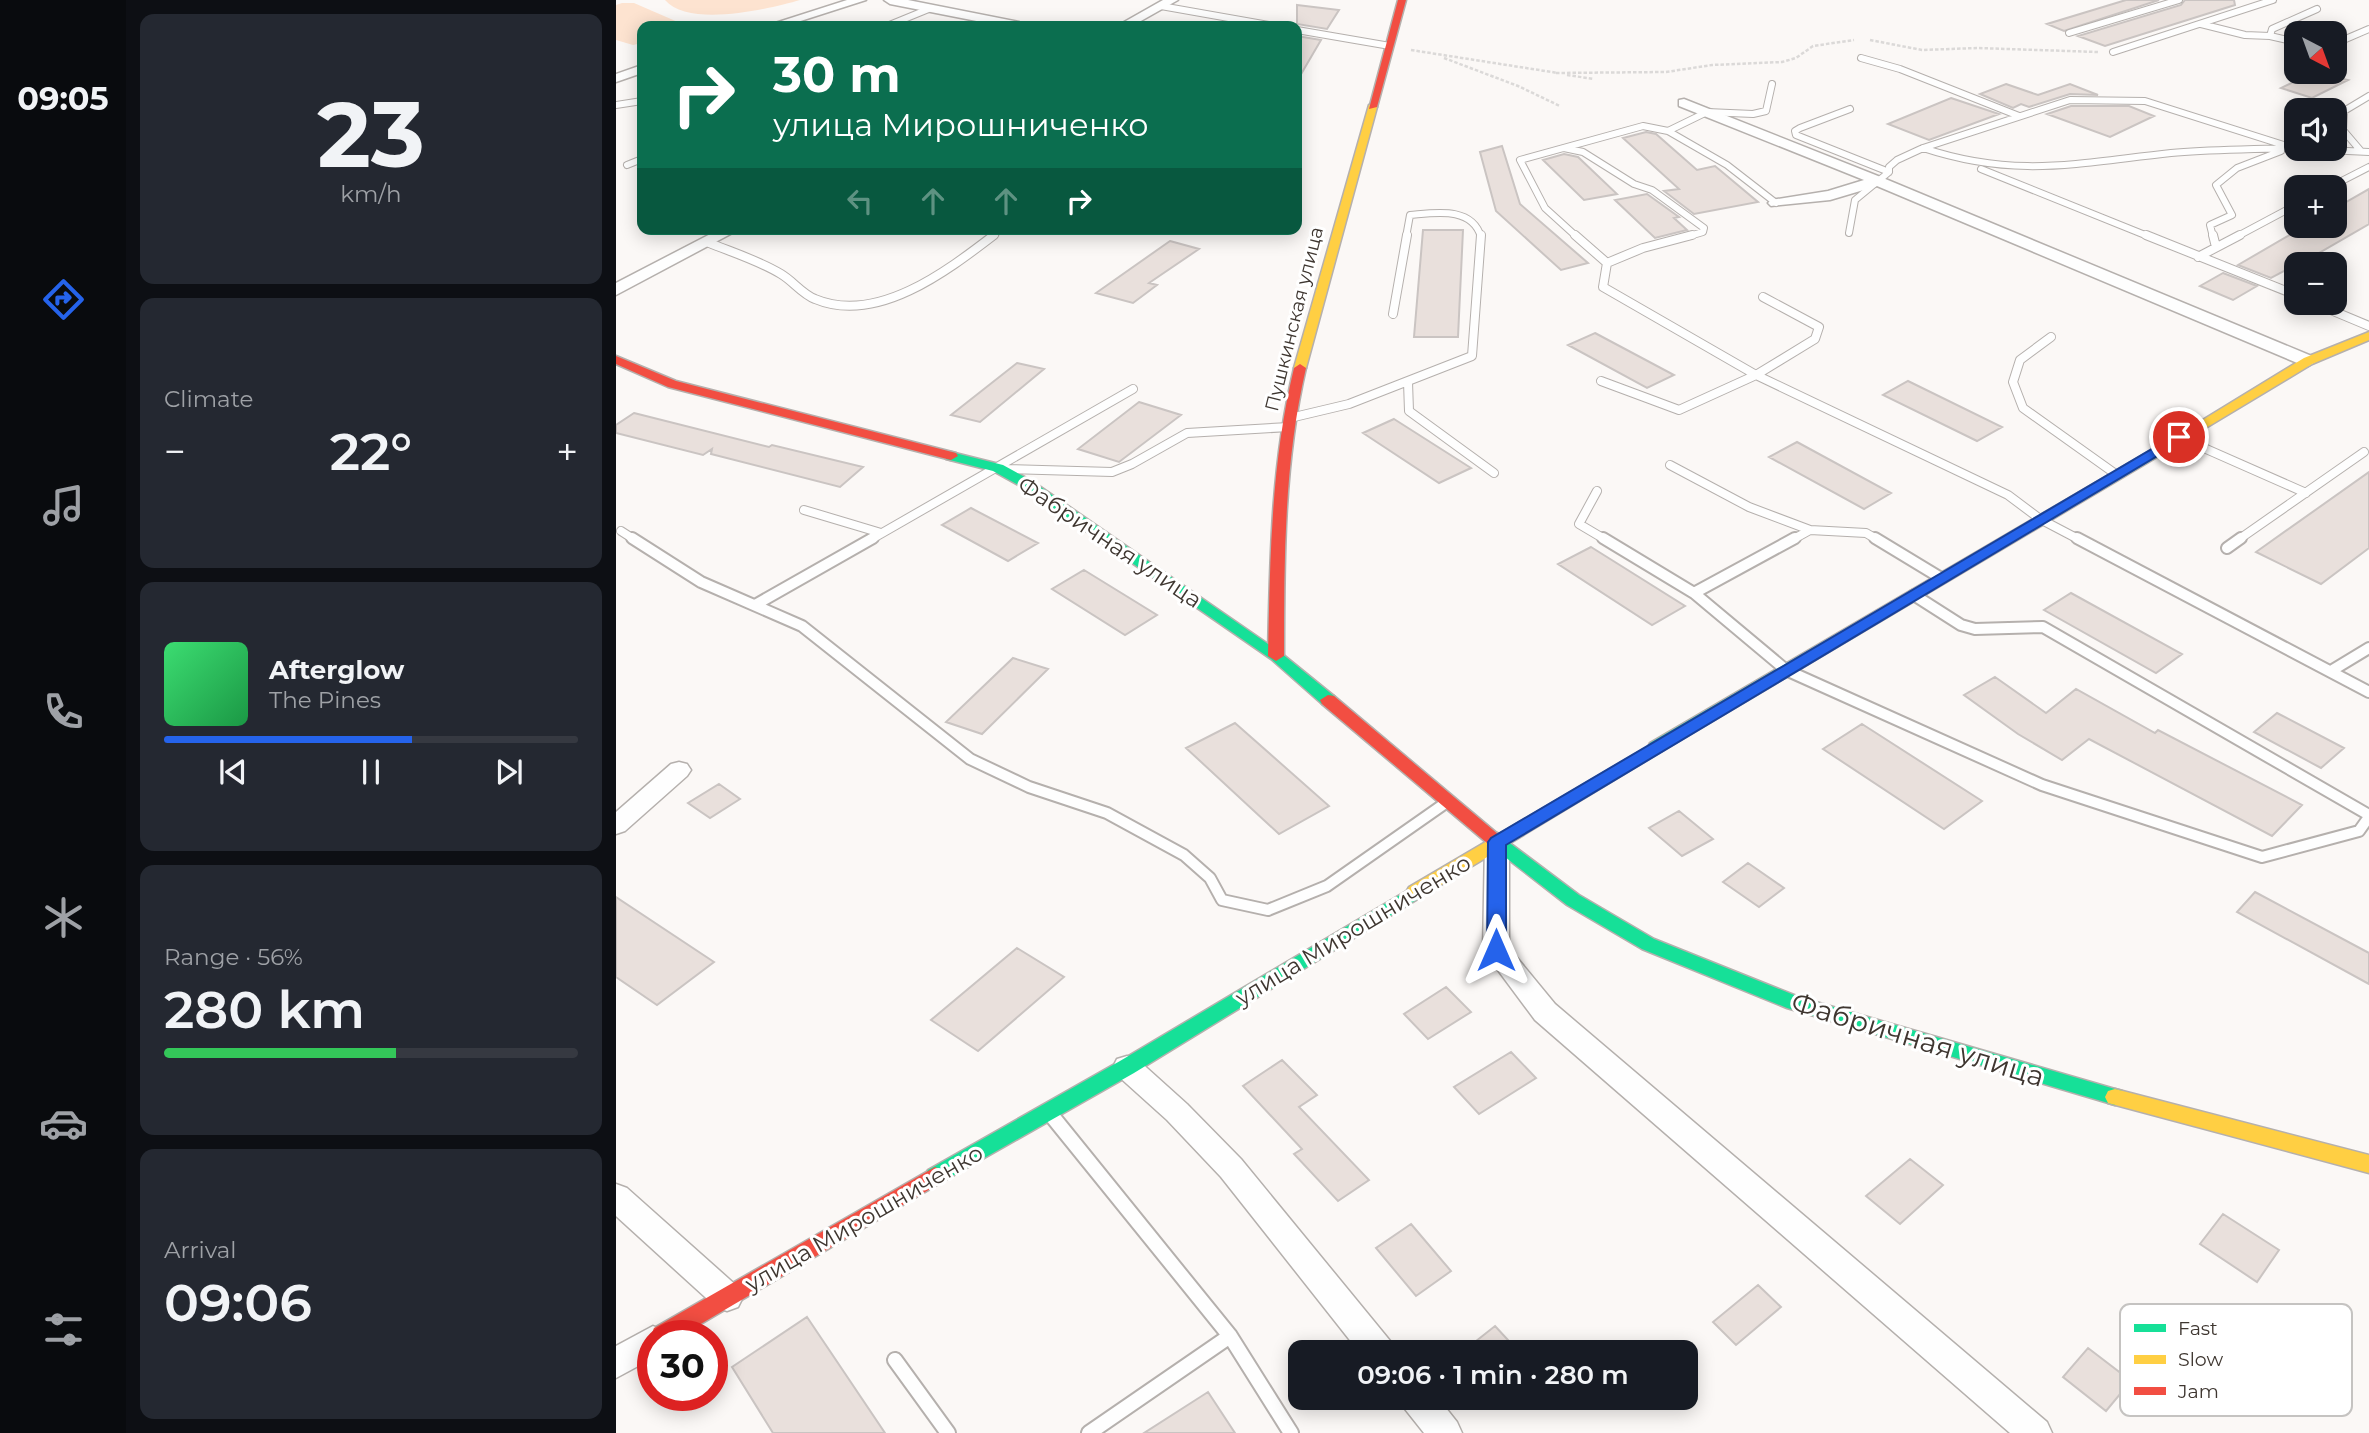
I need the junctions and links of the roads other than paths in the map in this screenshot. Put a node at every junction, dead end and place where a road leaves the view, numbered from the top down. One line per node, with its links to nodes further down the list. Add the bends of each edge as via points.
1 (860, 0): 9 (street)
2 (890, 0): 7 (street)
3 (1402, 0): 21 (street, Пушкинская улица)
4 (2179, 0): 17 (lane)
5 (2273, 0): 14 (lane)
6 (1166, 3): 12 (street); 13 (lane)
7 (931, 8): 10 (lane); 11 (street)
8 (2317, 9): 18 (lane, via 2272,29)
9 (789, 21)
10 (899, 21)
11 (995, 21)
12 (1133, 21)
13 (1251, 21)
14 (2199, 24): 18 (lane); 22 (lane)
15 (2369, 29): 19 (lane)
16 (1302, 31): 21 (lane)
17 (2069, 33)
18 (2270, 36): 20 (lane)
19 (2347, 38)
20 (2284, 39)
21 (1390, 46): 72 (street, Пушкинская улица, via 1292,397)
22 (2113, 52)
23 (1861, 58): 33 (lane)
24 (637, 71): 25 (street)
25 (616, 78)
26 (1772, 84): 32 (lane, via 1766,111)
27 (2369, 96): 40 (lane, via 2344,111 2343,130)
28 (637, 102): 30 (lane)
29 (1684, 103): 32 (street)
30 (616, 105)
31 (1850, 109): 47 (lane, via 1800,128 1796,135)
32 (1707, 112): 34 (lane); 47 (street)
33 (2019, 116): 35 (lane, via 2070,100 2145,101); 37 (lane)
34 (1668, 131): 36 (lane, via 1643,126); 49 (lane, via 1727,165)
35 (2284, 145)
36 (1564, 148): 57 (lane, via 1520,160 1545,208); 57 (lane, via 1583,152 1651,190 1704,228)
37 (1923, 148): 44 (lane); 47 (lane, via 1897,160)
38 (2284, 148): 44 (lane, via 2162,153 2041,169)
39 (2347, 150): 40 (lane)
40 (2360, 150): 42 (lane)
41 (2284, 151): 55 (lane, via 2237,169 2216,185 2232,215 2210,225)
42 (2369, 152)
43 (637, 161): 45 (lane)
44 (1968, 164): 56 (lane)
45 (627, 166)
46 (2369, 167): 48 (lane)
47 (1884, 176): 49 (street, via 1830,195); 51 (lane, via 1851,203); 66 (street)
48 (2347, 178)
49 (1776, 203)
50 (2284, 211): 55 (lane)
51 (1849, 233)
52 (720, 235): 54 (street)
53 (994, 235): 54 (lane, via 968,256 914,287 877,304 853,307 816,299 778,272)
54 (707, 242): 58 (street)
55 (2216, 247): 56 (lane)
56 (2198, 257): 59 (lane)
57 (1607, 263): 68 (lane, via 1603,287)
58 (616, 290)
59 (2284, 290)
60 (1763, 297): 68 (lane, via 1819,327 1815,339)
61 (1393, 314): 70 (lane, via 1410,215 1466,214 1481,233 1472,356)
62 (2343, 315): 63 (lane)
63 (2369, 326)
64 (2369, 336): 66 (street, улица Мирошниченко)
65 (2051, 337): 78 (lane, via 2020,360 2013,382 2023,408)
66 (2308, 361): 73 (street, улица Мирошниченко)
67 (619, 364): 76 (street, Фабричная улица, via 673,384)
68 (1756, 375): 69 (lane, via 1679,410); 82 (lane, via 2008,495)
69 (1601, 381)
70 (1408, 382): 72 (lane); 77 (lane, via 1409,411)
71 (1133, 389): 76 (lane)
72 (1289, 422): 76 (lane, via 1176,436 1127,468 1112,472); 92 (street, Пушкинская улица, via 1278,525)
73 (2179, 437): 78 (street, улица Мирошниченко); 80 (lane)
74 (2364, 453): 80 (lane)
75 (1670, 465): 83 (lane, via 1749,507)
76 (998, 468): 85 (lane); 92 (street, Фабричная улица)
77 (1494, 473)
78 (2117, 475): 82 (street, улица Мирошниченко)
79 (1597, 491): 88 (lane, via 1580,524)
80 (2306, 494): 86 (lane)
81 (804, 510): 85 (lane)
82 (2040, 519): 87 (street, улица Мирошниченко); 94 (lane)
83 (1810, 530): 87 (lane, via 1866,533); 88 (lane)
84 (621, 531): 90 (lane, via 701,582)
85 (881, 533): 90 (lane)
86 (2227, 548)
87 (1941, 578): 89 (street, улица Мирошниченко)
88 (1694, 593): 93 (lane)
89 (1913, 595): 93 (street, улица Мирошниченко); 98 (lane, via 1975,629 2043,627)
90 (755, 605): 97 (lane, via 802,626 970,759 1029,787 1107,813 1184,855 1210,878 1222,900 1268,910 1327,886)
91 (2369, 648): 94 (lane)
92 (1276, 656): 97 (street, Фабричная улица)
93 (1786, 670): 100 (lane, via 2042,785 2262,857); 102 (street, улица Мирошниченко)
94 (2331, 671): 95 (lane)
95 (2369, 692)
96 (679, 770): 99 (street)
97 (1450, 801): 102 (street, Фабричная улица)
98 (2369, 816): 100 (lane)
99 (616, 825)
100 (2358, 831): 101 (lane)
101 (2369, 839)
102 (1497, 842): 103 (street, улица Мирошниченко); 105 (street, Фабричная улица, via 1573,900 1648,944 1794,1003 2117,1098); 119 (street, via 1496,950 1545,1013)
103 (1127, 1068): 104 (street, улица Мирошниченко); 110 (street, via 1231,1168)
104 (1048, 1111): 107 (street, улица Мирошниченко); 109 (lane)
105 (2369, 1164)
106 (616, 1197): 107 (street)
107 (727, 1297): 108 (street, улица Мирошниченко)
108 (688, 1320)
109 (1230, 1336): 116 (lane); 117 (lane)
110 (1370, 1340)
111 (637, 1351): 113 (street)
112 (895, 1360): 115 (lane)
113 (616, 1363)
114 (1427, 1410): 118 (street)
115 (948, 1433)
116 (1089, 1433)
117 (1291, 1433)
118 (1445, 1433)
119 (2035, 1433)

